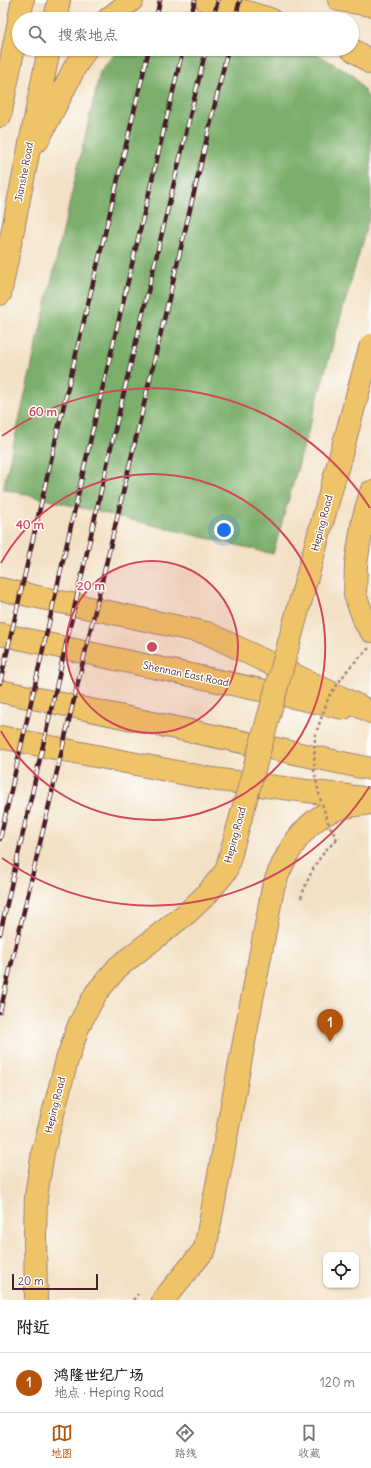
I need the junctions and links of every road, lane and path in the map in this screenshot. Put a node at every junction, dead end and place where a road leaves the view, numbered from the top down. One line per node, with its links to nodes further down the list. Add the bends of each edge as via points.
1 (23, 0): 7 (main road)
2 (59, 0): 8 (main road)
3 (132, 0): 9 (main road)
4 (206, 0): 10 (main road)
5 (339, 0): 6 (main road)
6 (371, 5)
7 (21, 12)
8 (56, 12)
9 (117, 12)
10 (246, 12)
11 (359, 54): 15 (main road)
12 (12, 55): 16 (main road)
13 (48, 56): 17 (main road, Jianshe Road)
14 (82, 56): 17 (main road)
15 (371, 64)
16 (0, 116)
17 (26, 162): 18 (main road, Jianshe Road)
18 (0, 294)
19 (371, 345): 32 (main road, Heping Road, bridge, via 226,871 187,913 118,967 96,993 79,1025 43,1152 36,1196)
20 (371, 492): 22 (main road, via 363,520 356,564 355,595)
21 (0, 589): 26 (main road, via 206,634)
22 (371, 631)
23 (0, 634): 26 (main road, Shennan East Road)
24 (371, 646): 31 (path, bridge, via 349,668 328,696 315,736 314,770 320,798 328,822 338,840 321,856 309,876)
25 (0, 691): 28 (main road)
26 (371, 713)
27 (0, 737): 29 (main road, via 212,779)
28 (371, 769)
29 (371, 799)
30 (371, 802): 33 (main road, via 338,808 308,826 294,842 277,876 205,1249)
31 (302, 898)
32 (36, 1300)
33 (163, 1300)

